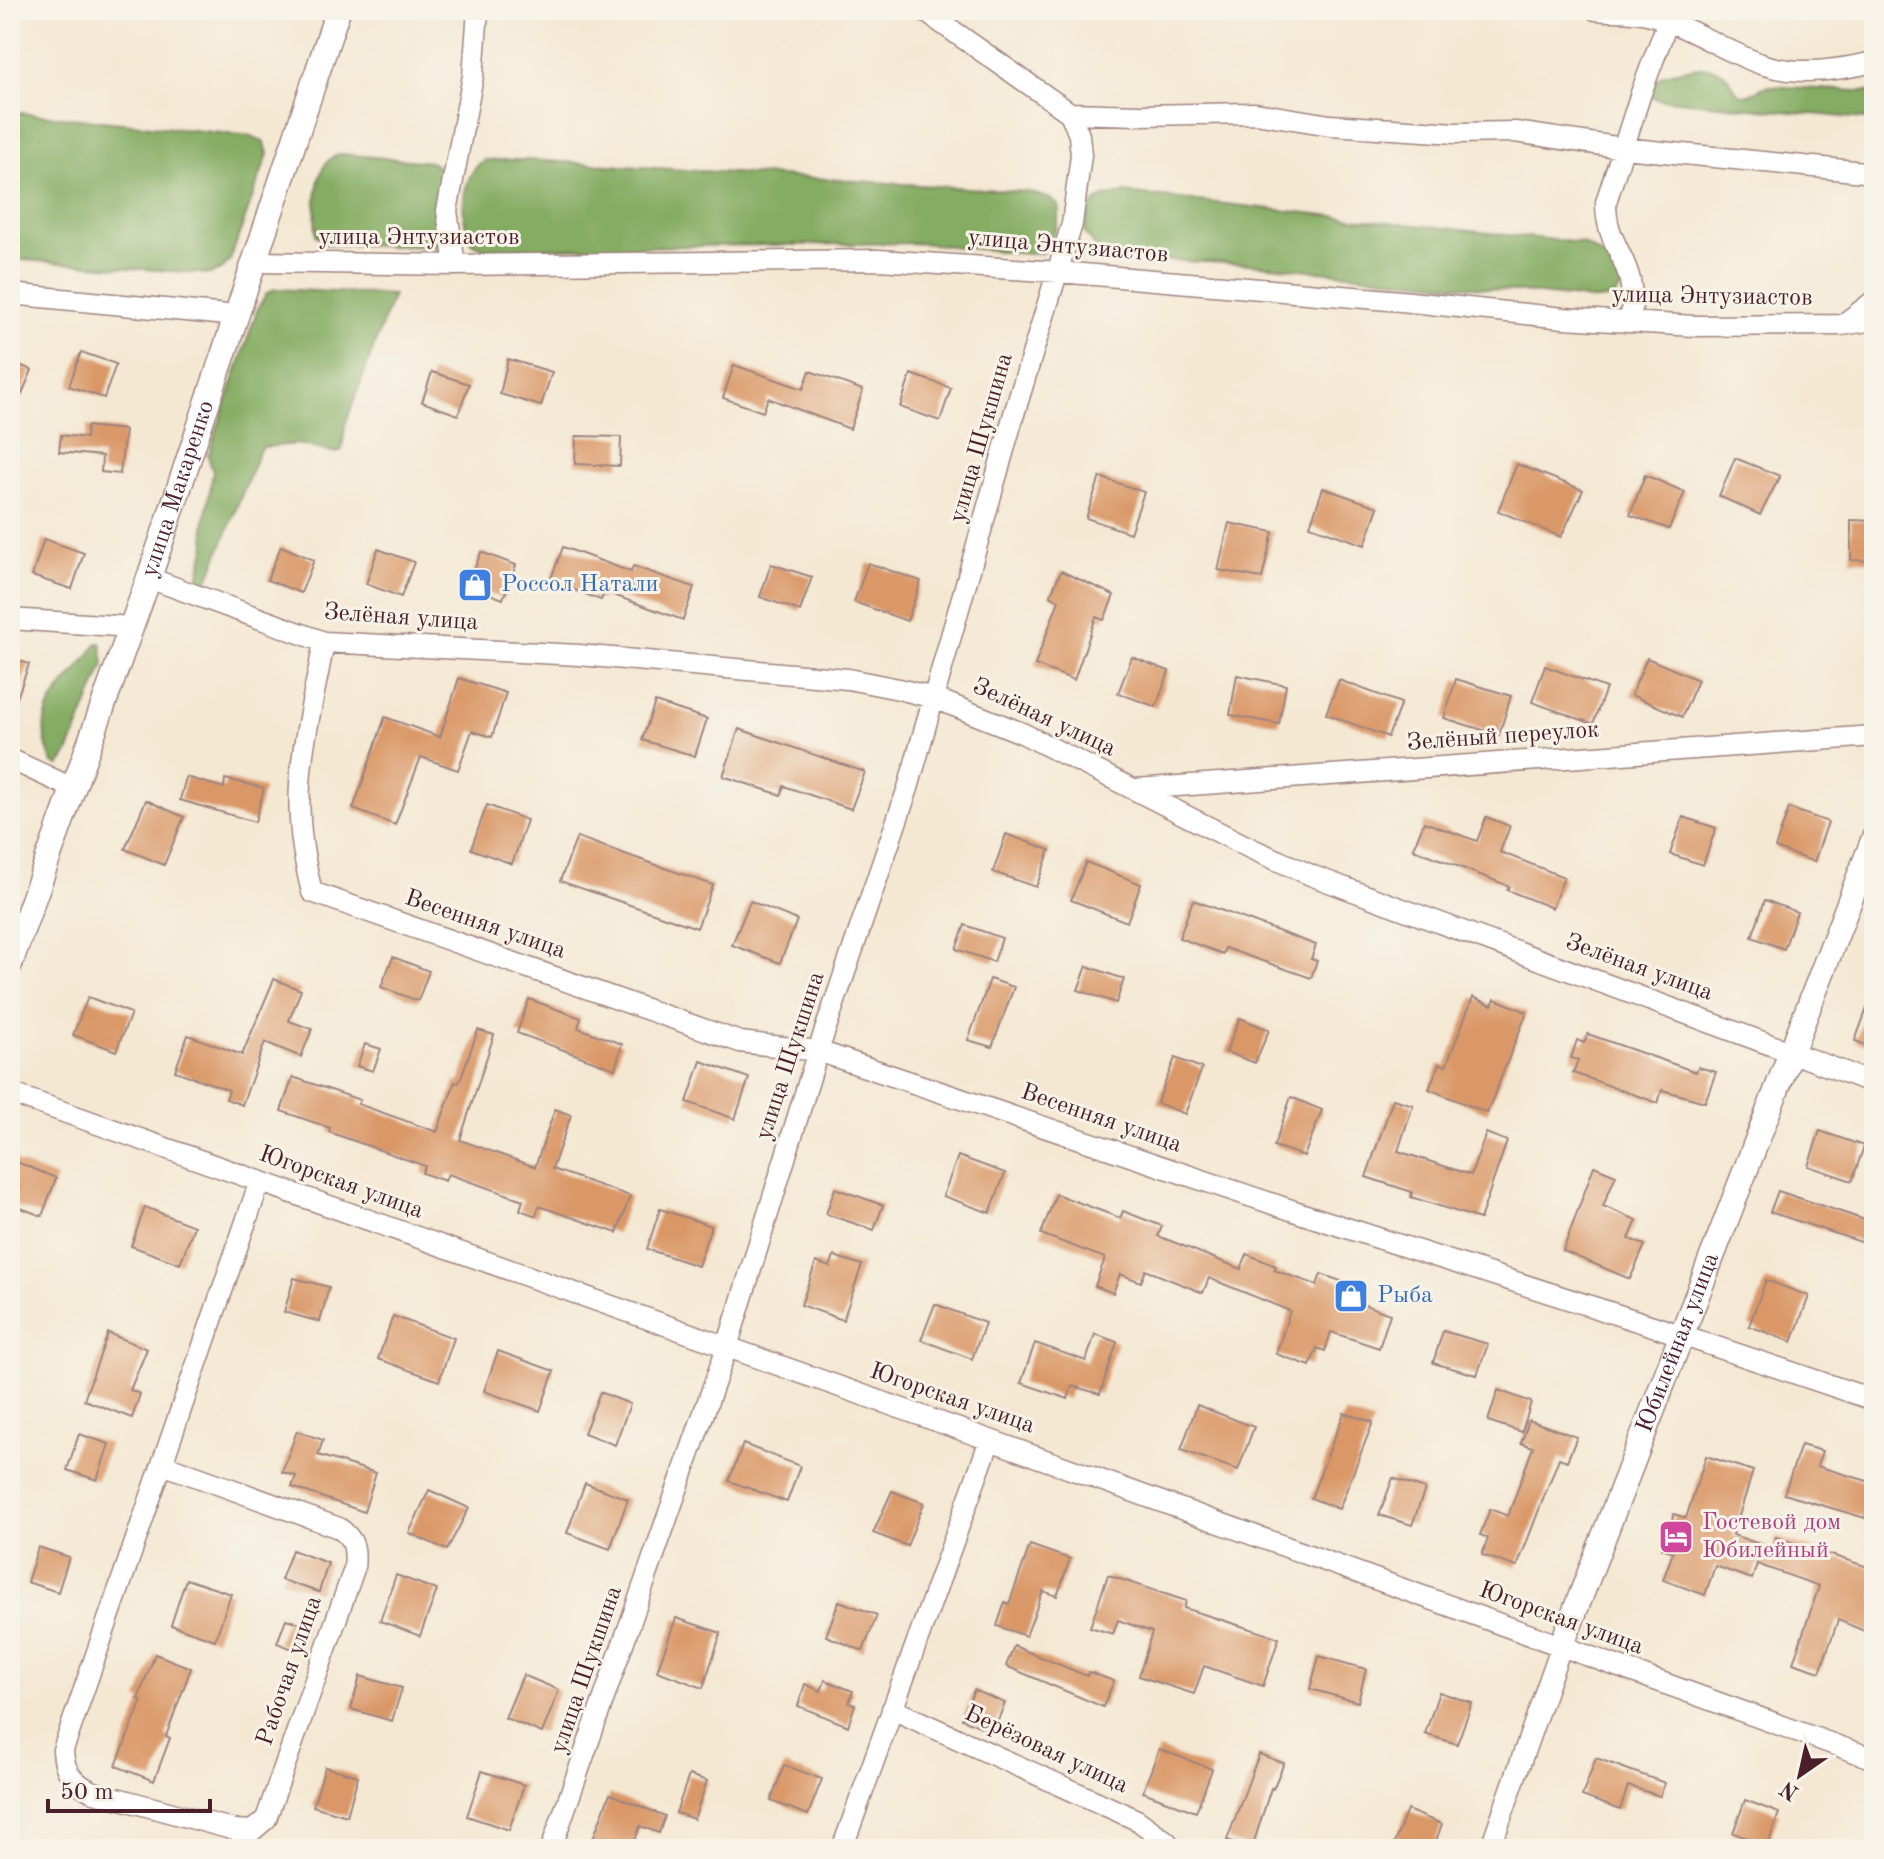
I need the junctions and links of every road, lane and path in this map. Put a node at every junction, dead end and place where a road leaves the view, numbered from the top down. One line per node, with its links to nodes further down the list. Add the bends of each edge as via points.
1 (338, 10): 10 (street, улица Макаренко)
2 (478, 10): 11 (street, via 473,76 447,211)
3 (923, 10): 7 (street)
4 (1596, 10): 5 (street)
5 (1668, 21): 6 (street, via 1765,65 1801,71); 8 (street)
6 (1874, 62)
7 (1070, 113): 8 (street, via 1255,113 1330,125 1515,132); 12 (street, улица Шукшина, via 1081,155 1078,195)
8 (1623, 148): 9 (street); 17 (street, via 1606,202 1606,220 1629,276)
9 (1874, 173)
10 (256, 262): 11 (street, улица Энтузиастов); 15 (street, улица Макаренко)
11 (455, 265): 12 (street, улица Энтузиастов, via 879,260)
12 (1059, 272): 17 (street, улица Энтузиастов); 23 (street, улица Шукшина)
13 (10, 294): 15 (street)
14 (1874, 301): 18 (street)
15 (237, 316): 19 (street, улица Макаренко)
16 (1874, 320): 18 (street, улица Энтузиастов)
17 (1631, 322): 18 (street, улица Энтузиастов)
18 (1842, 325)
19 (149, 578): 21 (street, улица Макаренко); 22 (street, Зелёная улица)
20 (10, 619): 21 (street)
21 (132, 627): 26 (street, улица Макаренко)
22 (324, 642): 23 (street, Зелёная улица, via 579,655 848,679); 30 (street, Весенняя улица, via 299,816 312,892 740,1042)
23 (934, 698): 27 (street, Зелёная улица, via 1022,733); 30 (street, улица Шукшина)
24 (1874, 736): 27 (street, Зелёный переулок)
25 (10, 759): 26 (street)
26 (72, 788): 29 (street, улица Макаренко)
27 (1136, 789): 31 (street, Зелёная улица, via 1313,876)
28 (1874, 838): 31 (street, Юбилейная улица)
29 (10, 964)
30 (818, 1051): 35 (street, Весенняя улица, via 1291,1211); 36 (street, улица Шукшина)
31 (1791, 1051): 32 (street, Зелёная улица); 35 (street, Юбилейная улица)
32 (1874, 1083)
33 (10, 1093): 34 (street, Югорская улица)
34 (260, 1181): 36 (street, Югорская улица); 39 (street, Рабочая улица)
35 (1681, 1335): 37 (street, Весенняя улица); 40 (street, Юбилейная улица)
36 (727, 1347): 38 (street, Югорская улица); 43 (street, улица Шукшина)
37 (1874, 1400)
38 (990, 1440): 40 (street, Югорская улица); 41 (street)
39 (162, 1464): 39 (street, Рабочая улица, via 339,1528 350,1536 355,1552 354,1569 266,1819 252,1831 91,1791 74,1782 64,1765 63,1750)
40 (1561, 1647): 42 (street, Югорская улица); 46 (street, Юбилейная улица)
41 (892, 1709): 44 (street); 45 (street, Берёзовая улица, via 1137,1820)
42 (1874, 1759)
43 (551, 1849)
44 (842, 1849)
45 (1172, 1849)
46 (1490, 1849)

